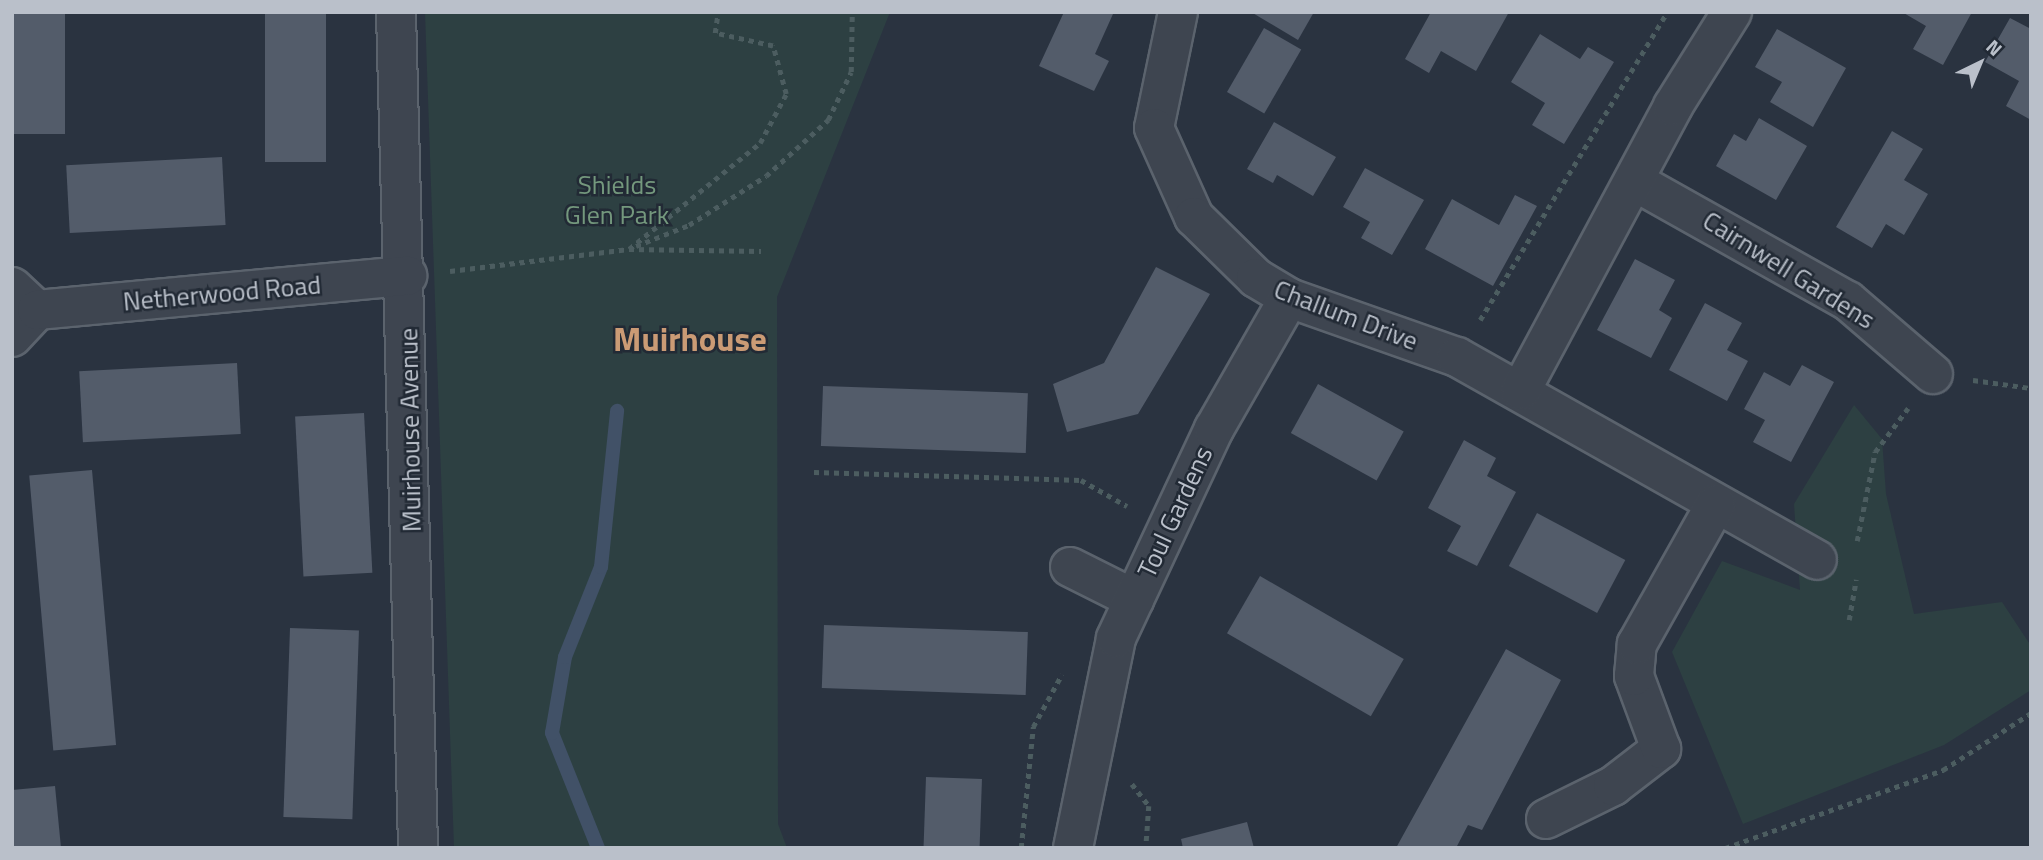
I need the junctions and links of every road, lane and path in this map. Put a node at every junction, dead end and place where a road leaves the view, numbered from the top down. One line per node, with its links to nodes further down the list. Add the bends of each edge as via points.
1 (396, 12): 10 (street, Muirhouse Avenue)
2 (718, 12): 8 (path, via 715,33 773,46 786,94 760,143)
3 (852, 12): 8 (path, via 851,72 828,120 766,176 689,225)
4 (1178, 12): 11 (street, Challum Drive, via 1154,128 1194,217 1256,278)
5 (1667, 12): 13 (path)
6 (1731, 12): 7 (street)
7 (1634, 181): 14 (street, Cairnwell Gardens, via 1848,301); 16 (street)
8 (629, 249): 9 (path); 10 (path)
9 (761, 251)
10 (407, 276): 12 (street, Netherwood Road); 26 (street, Muirhouse Avenue)
11 (1290, 298): 13 (street, Challum Drive); 22 (street, Toul Gardens, via 1214,429)
12 (21, 312)
13 (1457, 357): 16 (street, Challum Drive)
14 (1933, 374): 15 (path); 20 (path, via 1875,452)
15 (2031, 388)
16 (1521, 390): 19 (street, Challum Drive)
17 (814, 472): 18 (path, via 1081,480 1126,509)
18 (1132, 496)
19 (1716, 504): 20 (street, Challum Drive); 25 (street, via 1637,644 1634,676 1661,750 1613,786)
20 (1835, 563): 23 (path, via 1857,585)
21 (1070, 567): 22 (street)
22 (1134, 599): 27 (street, Toul Gardens, via 1116,638)
23 (1849, 620)
24 (2031, 713): 28 (path, via 1943,770)
25 (1546, 819)
26 (418, 848)
27 (1073, 848)
28 (1725, 848)

